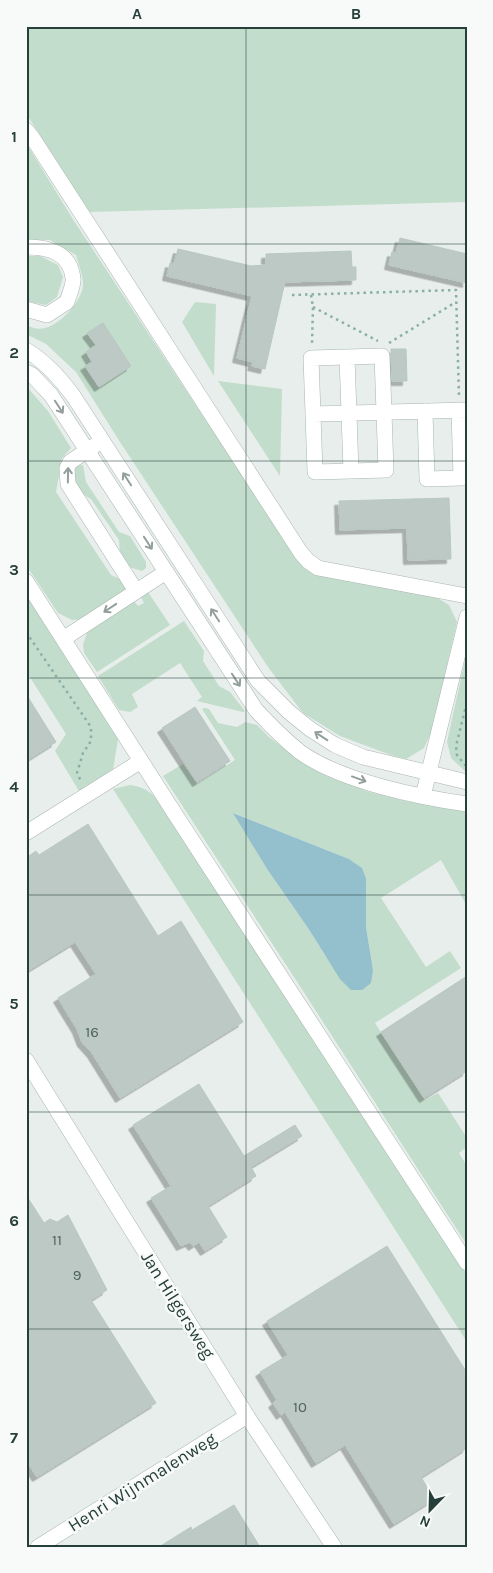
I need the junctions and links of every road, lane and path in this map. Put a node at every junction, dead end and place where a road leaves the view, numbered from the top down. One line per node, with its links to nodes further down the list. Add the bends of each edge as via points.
1 (26, 130): 24 (street, via 308,561 318,568)
2 (26, 247): 7 (street, via 55,250 68,263 73,280 68,302 46,315)
3 (311, 294): 4 (path); 5 (path, via 456,290); 6 (path)
4 (292, 295)
5 (456, 302): 9 (path); 13 (path)
6 (313, 307): 9 (path); 11 (path)
7 (26, 309)
8 (26, 350): 18 (street, via 57,375)
9 (384, 351): 10 (street); 15 (street)
10 (347, 357): 11 (street); 16 (street)
11 (312, 358): 17 (street)
12 (26, 372): 19 (street, one-way to 19, via 51,395)
13 (463, 410): 14 (street); 14 (street, via 461,478 427,479)
14 (424, 411): 15 (street)
15 (384, 412): 16 (street); 20 (street, via 386,470)
16 (349, 413): 17 (street); 20 (street)
17 (313, 414): 20 (street, via 315,472)
18 (102, 441): 19 (street); 31 (street, one-way to 18, via 363,757 335,745 289,712 258,681)
19 (87, 451): 21 (street, one-way to 21); 23 (street, one-way to 19, via 68,484 70,462)
20 (350, 471)
21 (166, 572): 23 (street); 34 (street, one-way to 34, via 256,710 279,735 331,769 376,785)
22 (26, 582): 27 (street)
23 (136, 591): 27 (street, one-way to 27)
24 (467, 596)
25 (467, 617): 31 (street)
26 (26, 632): 33 (path, via 91,727 91,741 83,753 77,773)
27 (63, 640): 29 (street)
28 (467, 702): 30 (path, via 456,746 457,755)
29 (141, 761): 33 (street); 38 (street)
30 (467, 766)
31 (429, 773): 32 (street); 34 (street)
32 (467, 782)
33 (88, 794): 36 (street)
34 (423, 796): 35 (street)
35 (467, 804)
36 (26, 833)
37 (26, 1060): 39 (street, Jan Hilgersweg)
38 (467, 1263)
39 (247, 1416): 40 (street, Henri Wijnmalenweg); 41 (street, Jan Hilgersweg)
40 (38, 1547)
41 (334, 1547)

